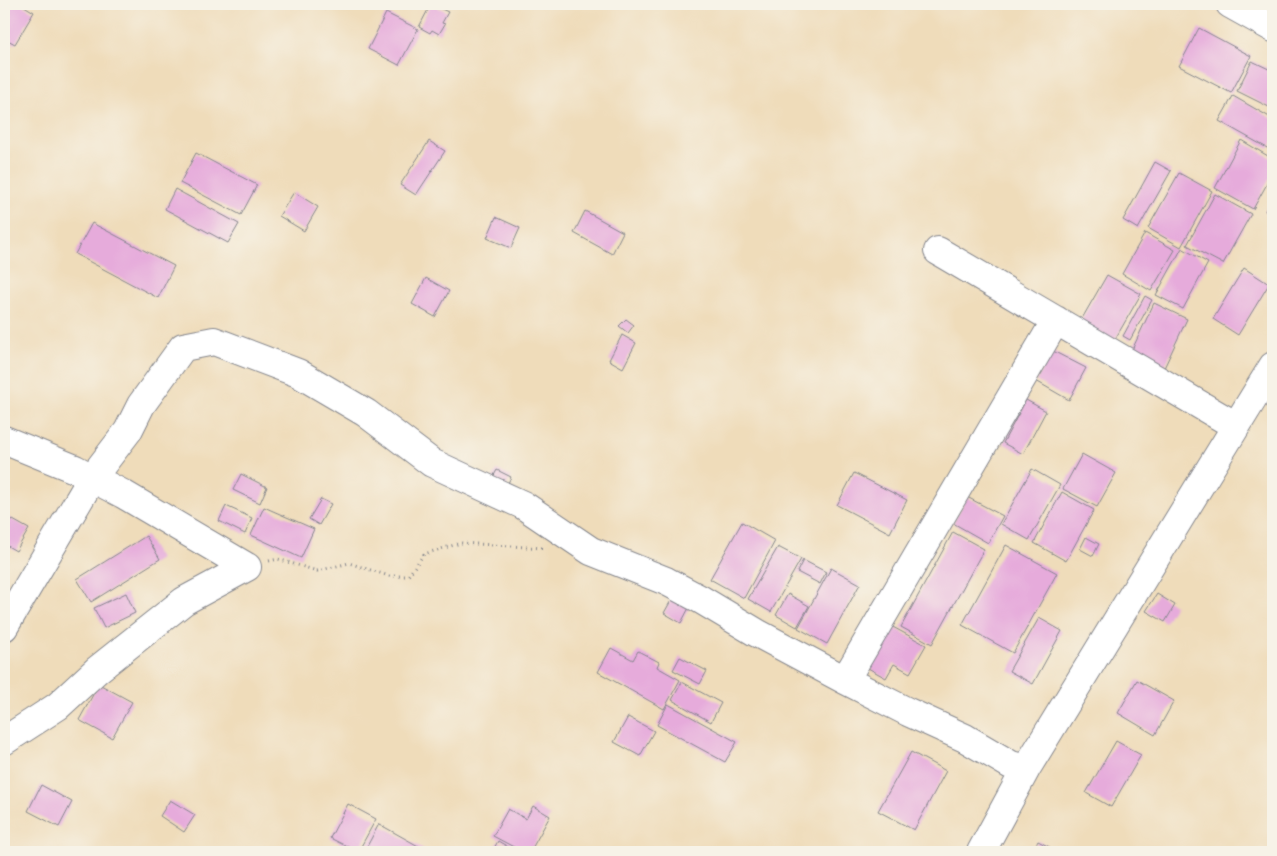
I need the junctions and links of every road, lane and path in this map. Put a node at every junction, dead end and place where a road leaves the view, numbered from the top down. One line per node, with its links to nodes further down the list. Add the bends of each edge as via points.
1 (1230, 4): 2 (street)
2 (1273, 28)
3 (938, 251): 4 (street)
4 (1056, 320): 6 (street); 12 (street)
5 (1273, 366): 6 (street)
6 (1236, 426): 14 (street)
7 (4, 440): 8 (street)
8 (92, 478): 10 (street, via 150,508); 11 (street); 12 (street, via 128,431 141,405 183,346 214,341 298,373 366,413 432,463 523,506 591,551 700,599)
9 (545, 548): 10 (path, via 461,543 424,554 408,576 389,576 349,563 317,571 278,559)
10 (246, 567): 13 (street, via 184,601 97,670 58,706)
11 (4, 626)
12 (845, 680): 14 (street, via 965,738 1011,765)
13 (4, 741)
14 (1026, 769): 15 (street)
15 (982, 852)

